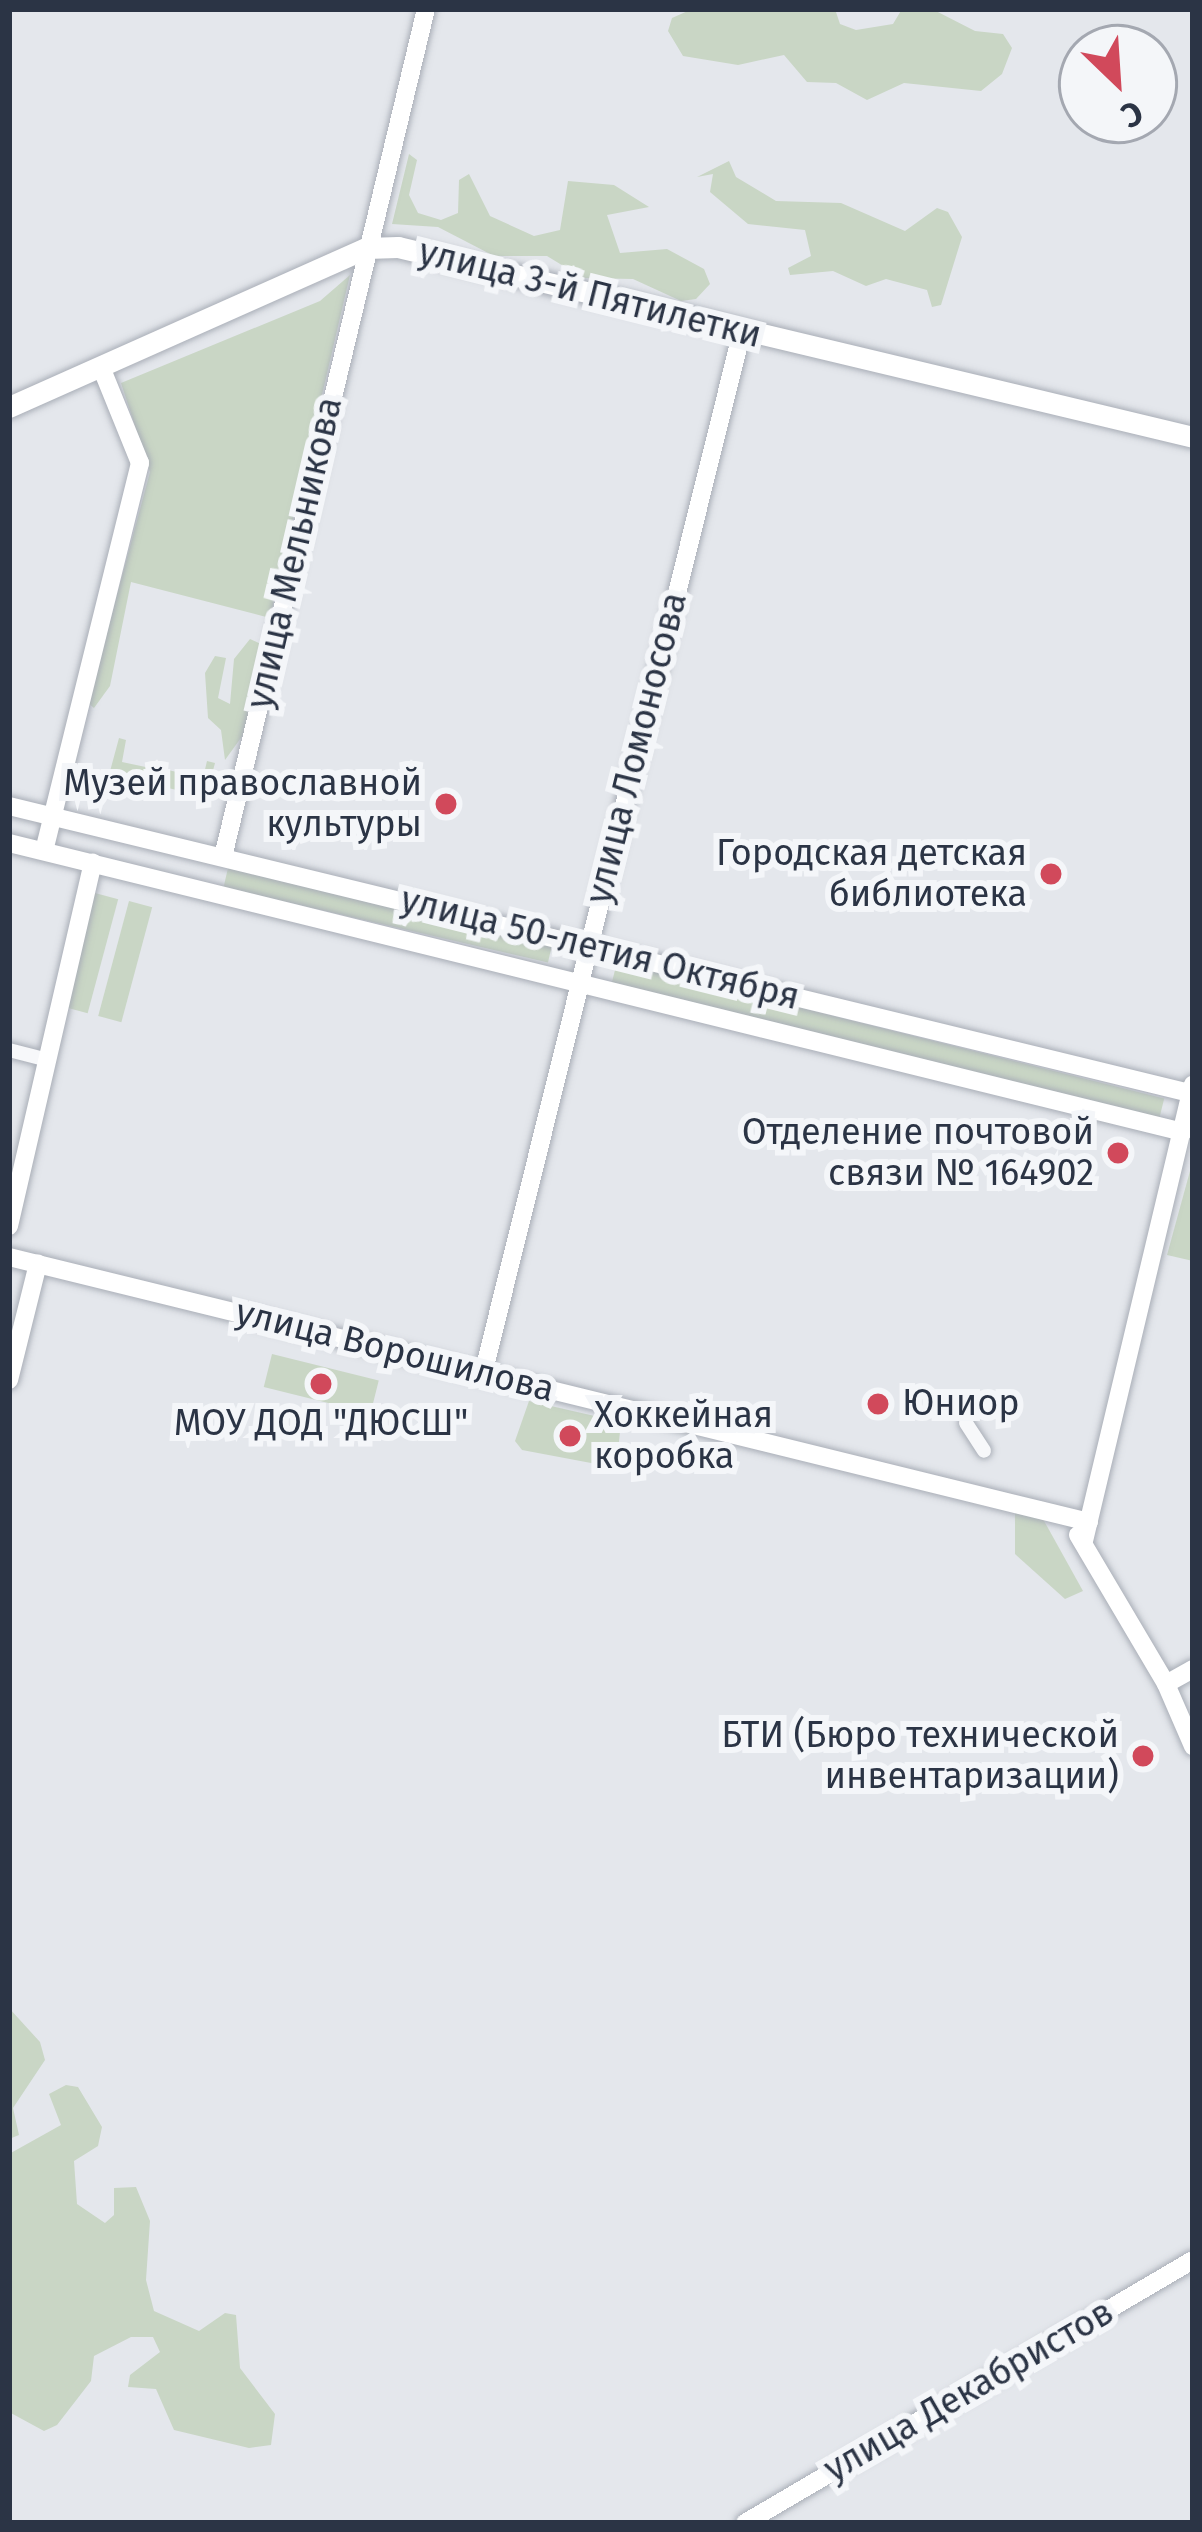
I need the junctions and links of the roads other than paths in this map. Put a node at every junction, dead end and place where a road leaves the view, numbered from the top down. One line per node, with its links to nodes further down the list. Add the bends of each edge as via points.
1 (426, 9): 2 (main road, улица Мельникова)
2 (366, 248): 3 (main road, улица 3-й Пятилетки, via 398,247); 4 (main road, улица 3-й Пятилетки); 11 (main road, улица Мельникова)
3 (742, 331): 6 (main road, улица 3-й Пятилетки); 13 (main road, улица Ломоносова)
4 (100, 367): 5 (main road, улица 3-й Пятилетки); 8 (main road, via 140,463)
5 (9, 407)
6 (1192, 435)
7 (9, 806): 8 (main road, улица 50-летия Октября)
8 (52, 816): 10 (main road); 11 (main road, улица 50-летия Октября)
9 (9, 843): 10 (main road, улица 50-летия Октября)
10 (44, 851): 12 (main road, улица 50-летия Октября)
11 (223, 857): 13 (main road, улица 50-летия Октября)
12 (93, 863): 14 (main road, улица 50-летия Октября); 16 (main road)
13 (589, 945): 14 (main road, улица Ломоносова); 17 (main road, улица 50-летия Октября)
14 (583, 984): 18 (main road, улица 50-летия Октября); 22 (main road, улица Ломоносова)
15 (9, 1050): 16 (street)
16 (48, 1060): 19 (main road)
17 (1192, 1089): 18 (main road)
18 (1183, 1132): 26 (main road)
19 (9, 1226)
20 (9, 1257): 21 (main road, улица Ворошилова)
21 (38, 1264): 22 (main road, улица Ворошилова); 23 (main road)
22 (484, 1374): 26 (main road, улица Ворошилова, via 1061,1515)
23 (9, 1380)
24 (966, 1423): 25 (street)
25 (984, 1450)
26 (1086, 1532): 28 (main road, улица Ворошилова)
27 (1193, 1669): 28 (main road)
28 (1166, 1684): 29 (main road, улица Ворошилова)
29 (1193, 1746)
30 (1193, 2260): 31 (main road, улица Декабристов)
31 (745, 2523)

